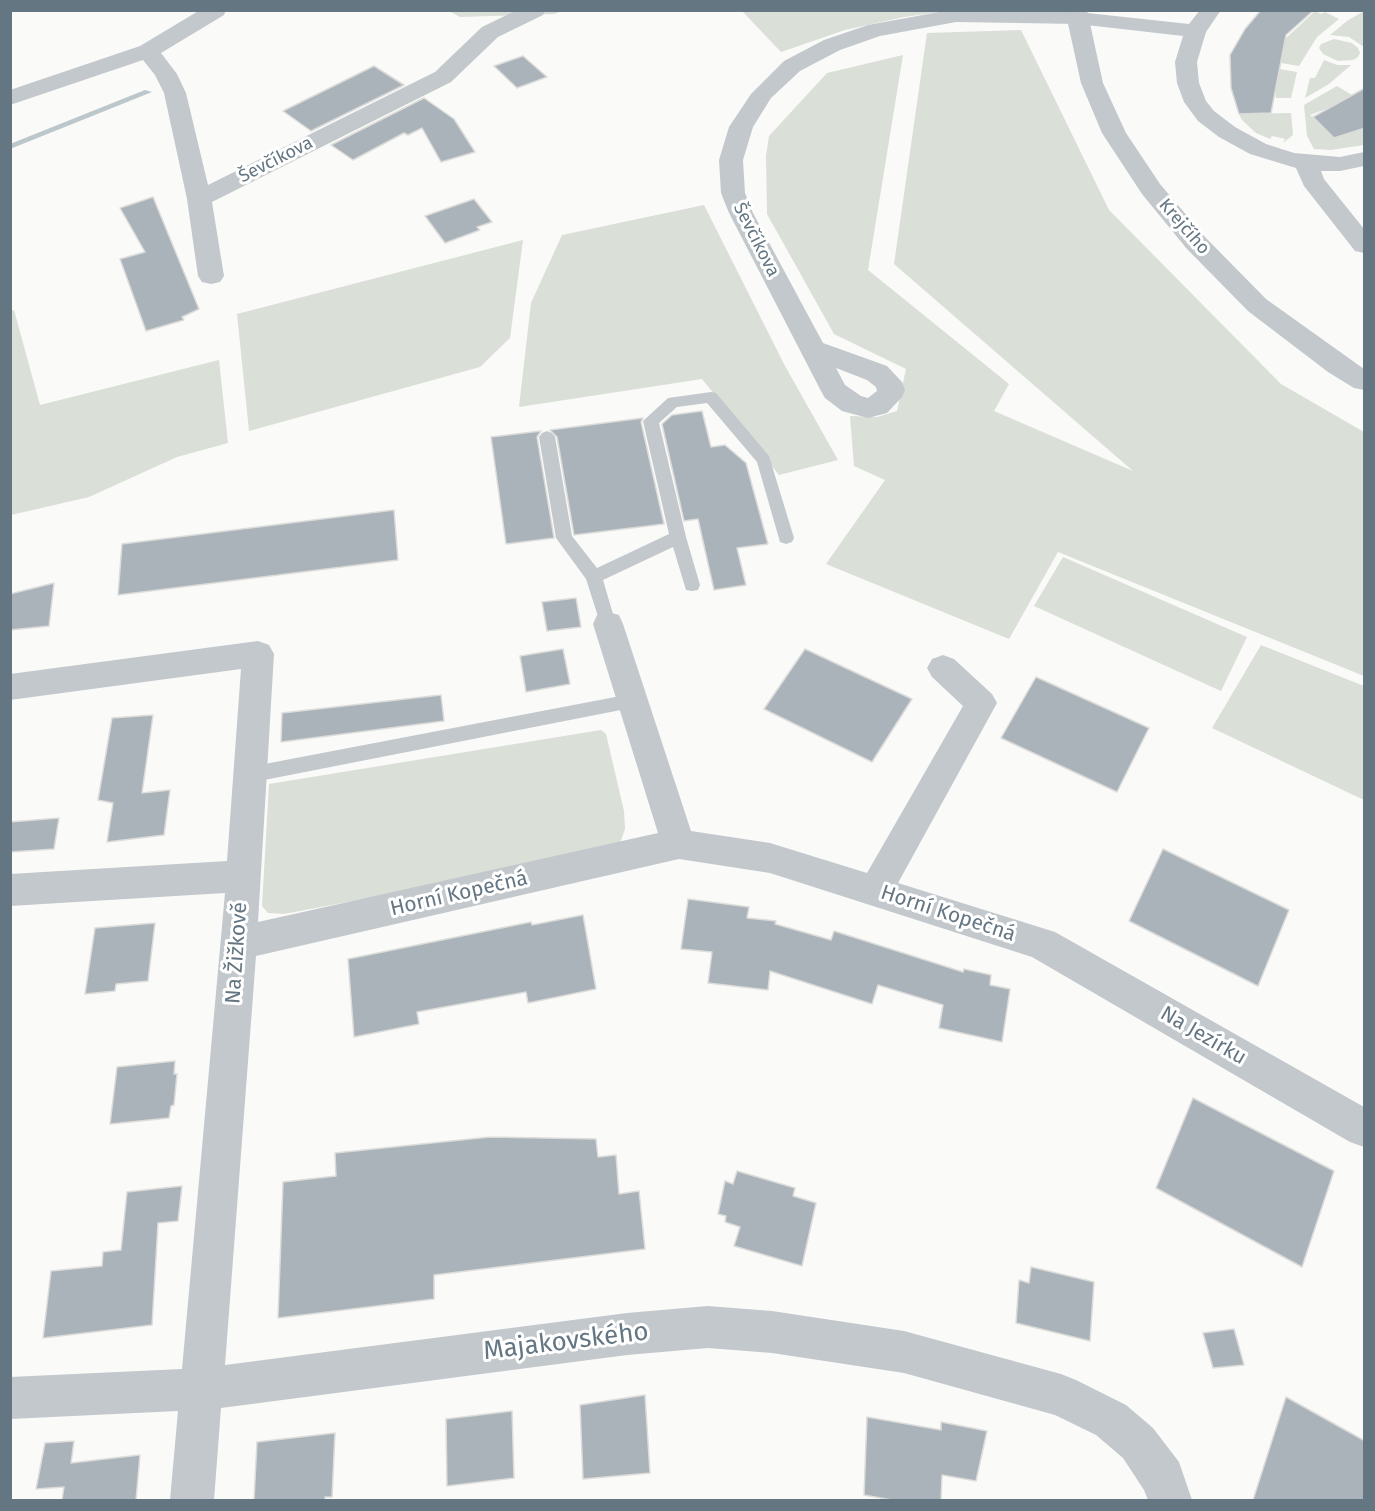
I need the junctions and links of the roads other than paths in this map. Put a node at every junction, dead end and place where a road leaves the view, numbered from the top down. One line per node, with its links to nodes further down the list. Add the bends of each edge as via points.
1 (216, 10): 6 (street)
2 (536, 10): 10 (street, Ševčíkova, via 490,32 443,77)
3 (1211, 10): 5 (street)
4 (1077, 14): 5 (street); 13 (street, Ševčíkova, via 956,16 876,30 832,45 792,66 762,94 741,127 731,160 733,193); 14 (street, Krejčího, via 1092,82 1113,133 1151,189 1196,243 1257,305)
5 (1195, 31): 9 (street, via 1186,62 1188,83 1206,116 1258,148)
6 (148, 51): 7 (street); 10 (street, via 175,93)
7 (10, 98)
8 (1365, 159): 9 (street, via 1340,164)
9 (1306, 163): 11 (street, via 1313,181)
10 (200, 199): 12 (street)
11 (1365, 245)
12 (212, 276)
13 (813, 349): 13 (street, Ševčíkova, via 877,373 891,390 884,402 857,407 835,391)
14 (1365, 381)
15 (547, 437): 18 (lane, via 564,538)
16 (678, 537): 17 (lane, via 651,421 673,402 711,397 764,460); 18 (lane); 19 (lane)
17 (786, 538)
18 (594, 577): 20 (lane)
19 (692, 585)
20 (608, 624): 23 (street)
21 (943, 668): 28 (street, via 981,703)
22 (10, 687): 24 (street, Na Žižkově, via 258,654)
23 (631, 701): 24 (lane); 25 (street)
24 (249, 775): 26 (street, Na Žižkově)
25 (679, 844): 28 (street, Horní Kopečná, via 770,858); 29 (street, Horní Kopečná)
26 (242, 876): 27 (street); 29 (street, Na Žižkově)
27 (10, 890)
28 (875, 891): 30 (street, Horní Kopečná)
29 (239, 943): 32 (street, Na Žižkově)
30 (1042, 944): 31 (street, Na Jezírku)
31 (1365, 1128)
32 (201, 1389): 33 (street, Majakovského); 34 (street, Na Žižkově); 35 (street, Majakovského, via 627,1334 708,1327 772,1332 904,1353 1061,1395 1111,1420 1138,1443 1163,1478)
33 (10, 1398)
34 (192, 1500)
35 (1170, 1500)

